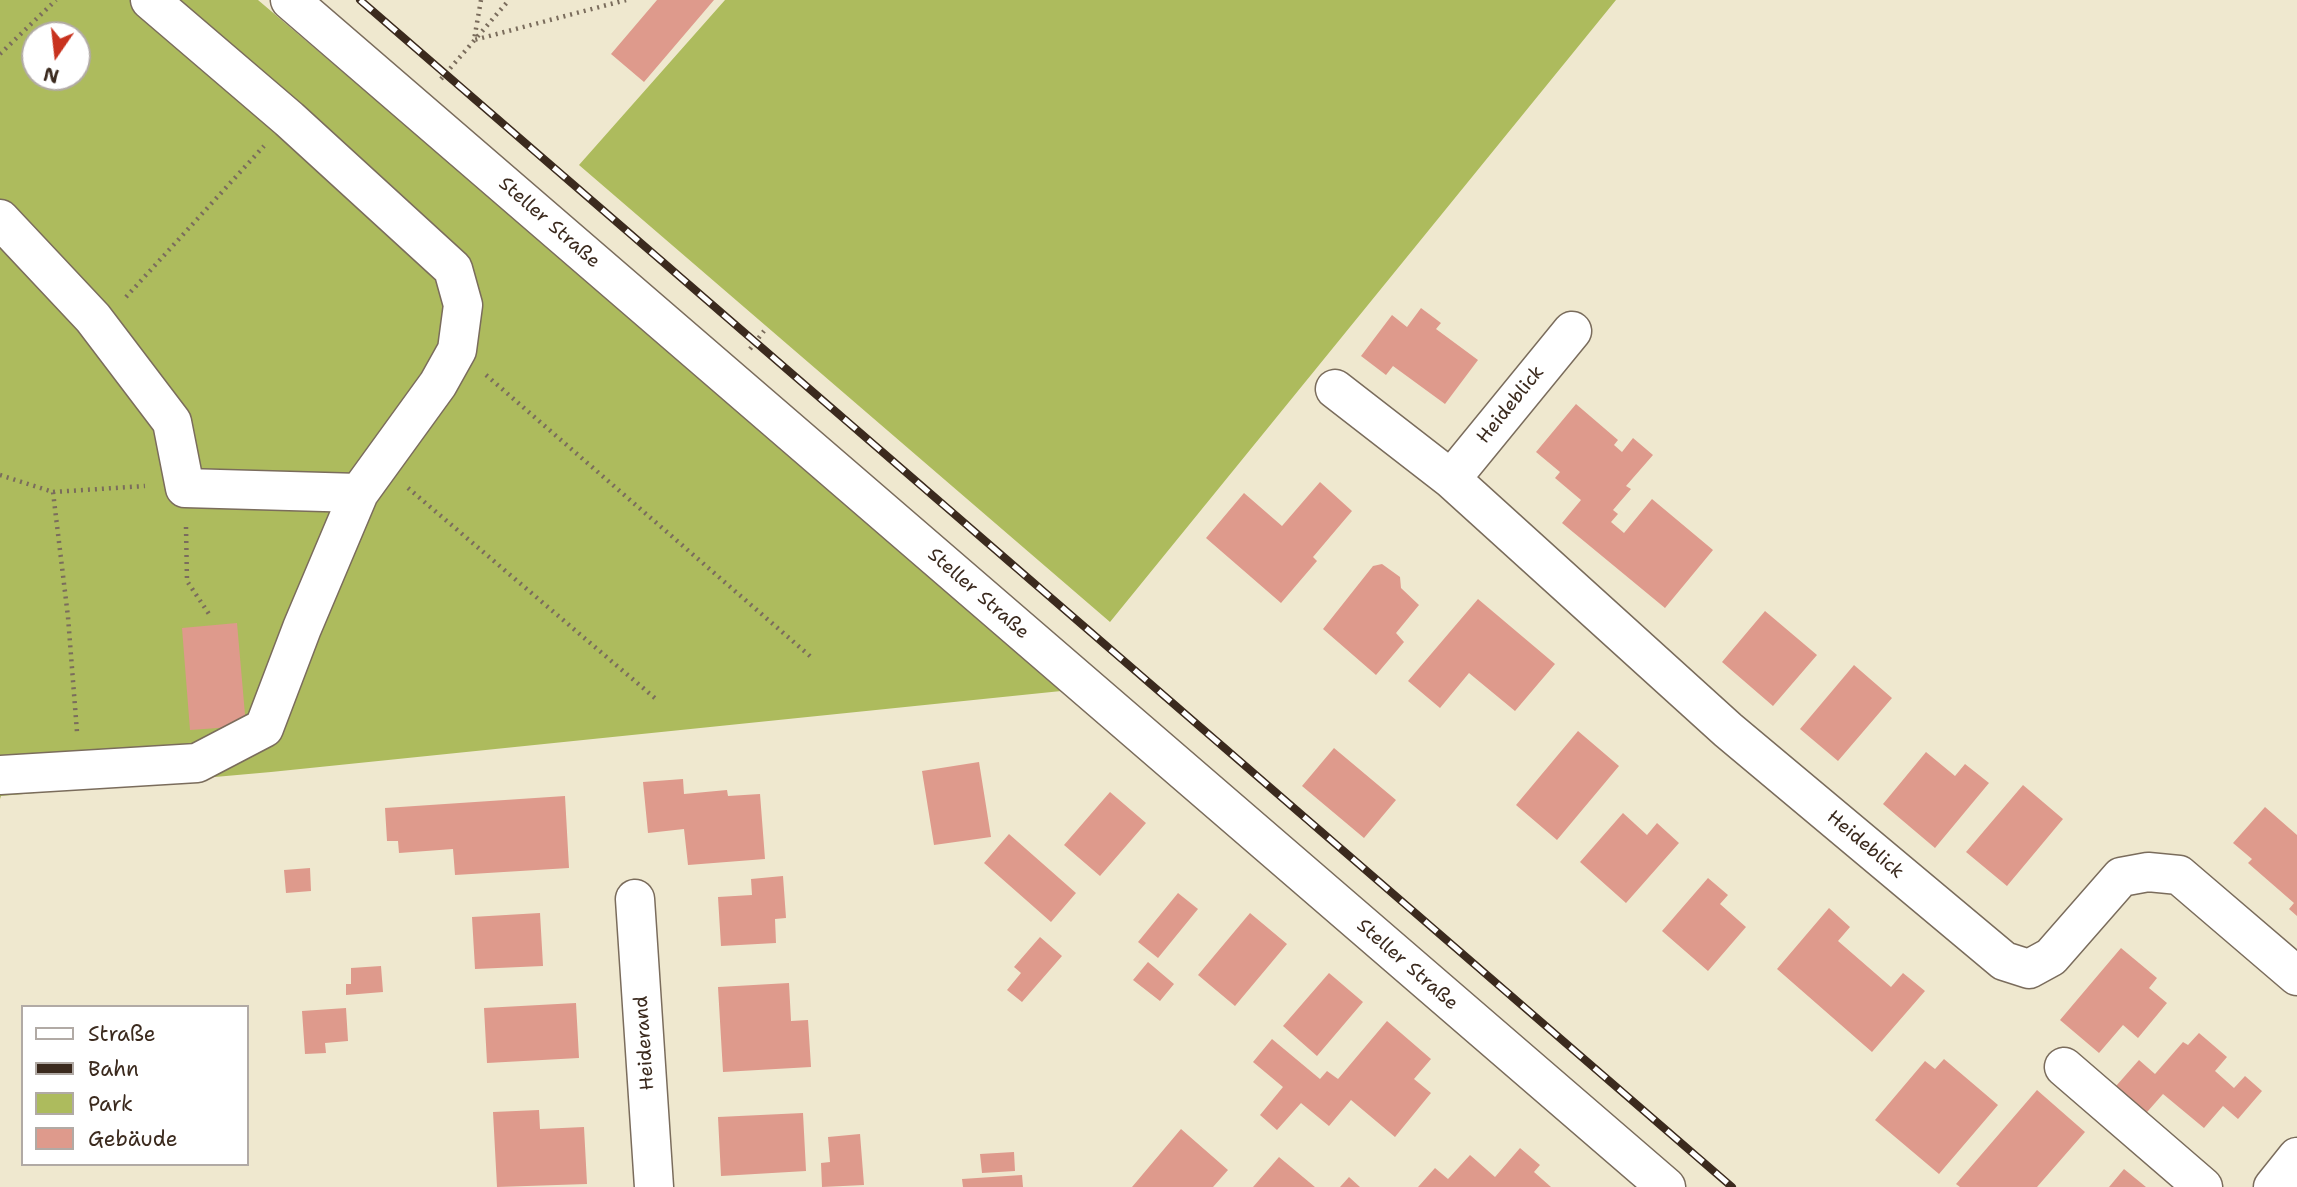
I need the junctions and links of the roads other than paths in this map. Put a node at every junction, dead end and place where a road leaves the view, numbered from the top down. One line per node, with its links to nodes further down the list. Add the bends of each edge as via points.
1 (150, 0): 6 (street, via 453,269 463,305 457,349 438,384)
2 (290, 0): 14 (street, Steller Straße)
3 (0, 219): 6 (street, via 99,326 172,422 185,488)
4 (1572, 331): 7 (street, Heideblick)
5 (1335, 389): 7 (street, Heideblick)
6 (369, 478): 8 (street, via 307,615 264,728 197,763)
7 (1451, 479): 10 (street, Heideblick, via 1728,730 2004,961 2029,969 2052,957 2121,877 2148,872 2179,874)
8 (0, 775)
9 (635, 899): 13 (street, Heiderand)
10 (2297, 976)
11 (2064, 1067): 15 (street)
12 (2297, 1157): 16 (street)
13 (654, 1187)
14 (1666, 1187)
15 (2203, 1187)
16 (2273, 1187)

